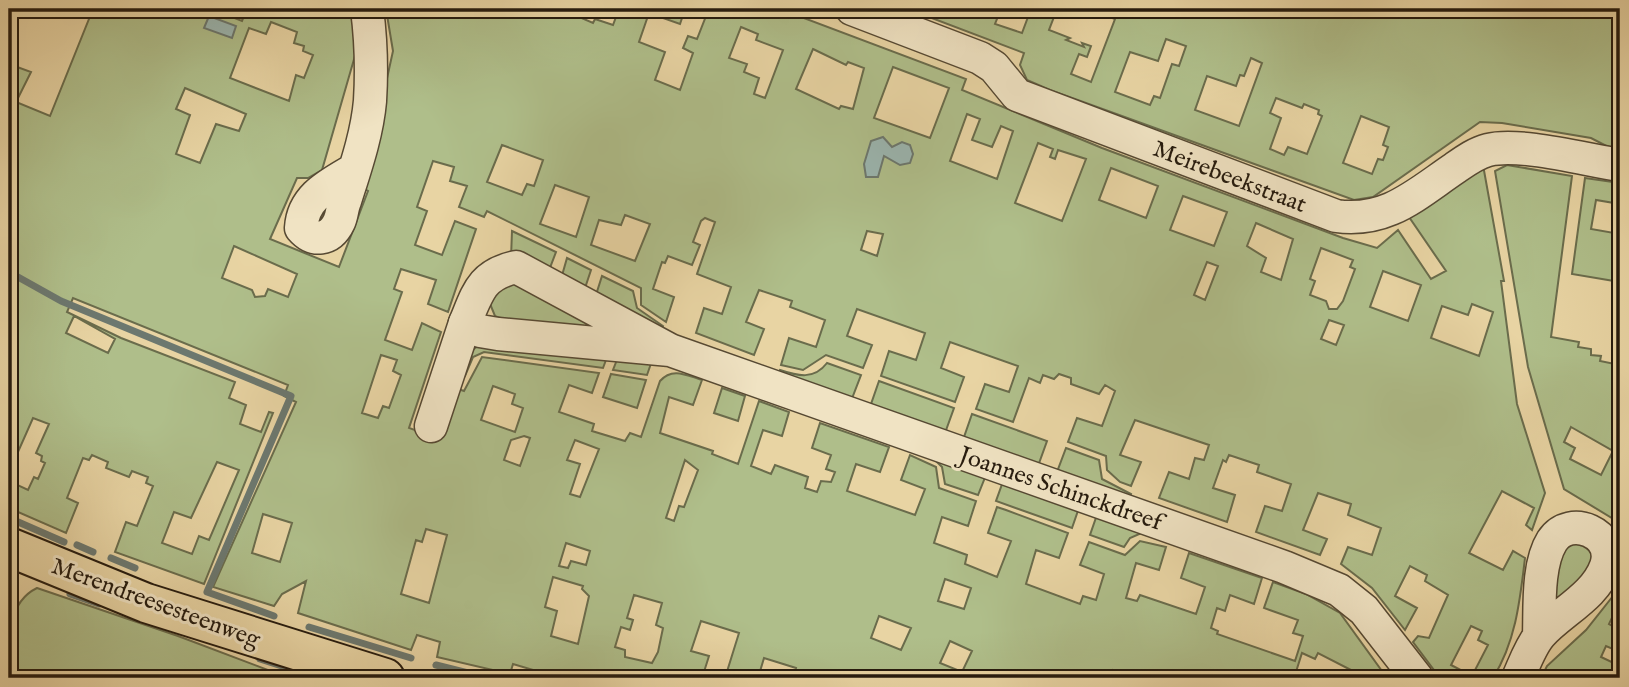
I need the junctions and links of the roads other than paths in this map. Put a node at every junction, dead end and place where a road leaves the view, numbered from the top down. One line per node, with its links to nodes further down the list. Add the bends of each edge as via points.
1 (367, 9): 4 (street, via 372,55 369,104)
2 (852, 9): 3 (street, Meirebeekstraat, via 980,58 1017,96 1336,216 1377,216 1487,150 1511,148)
3 (1620, 165)
4 (355, 169)
5 (466, 323): 6 (street, Joannes Schinckdreef, via 498,334); 6 (street, Joannes Schinckdreef, via 480,286 498,271 516,267); 7 (street, Joannes Schinckdreef)
6 (670, 350): 11 (street, Joannes Schinckdreef, via 1284,566 1339,590 1364,610)
7 (431, 426)
8 (9, 547): 10 (main road, Merendreesesteenweg, via 146,603)
9 (1539, 636): 12 (street)
10 (385, 678)
11 (1417, 678)
12 (1518, 678)

